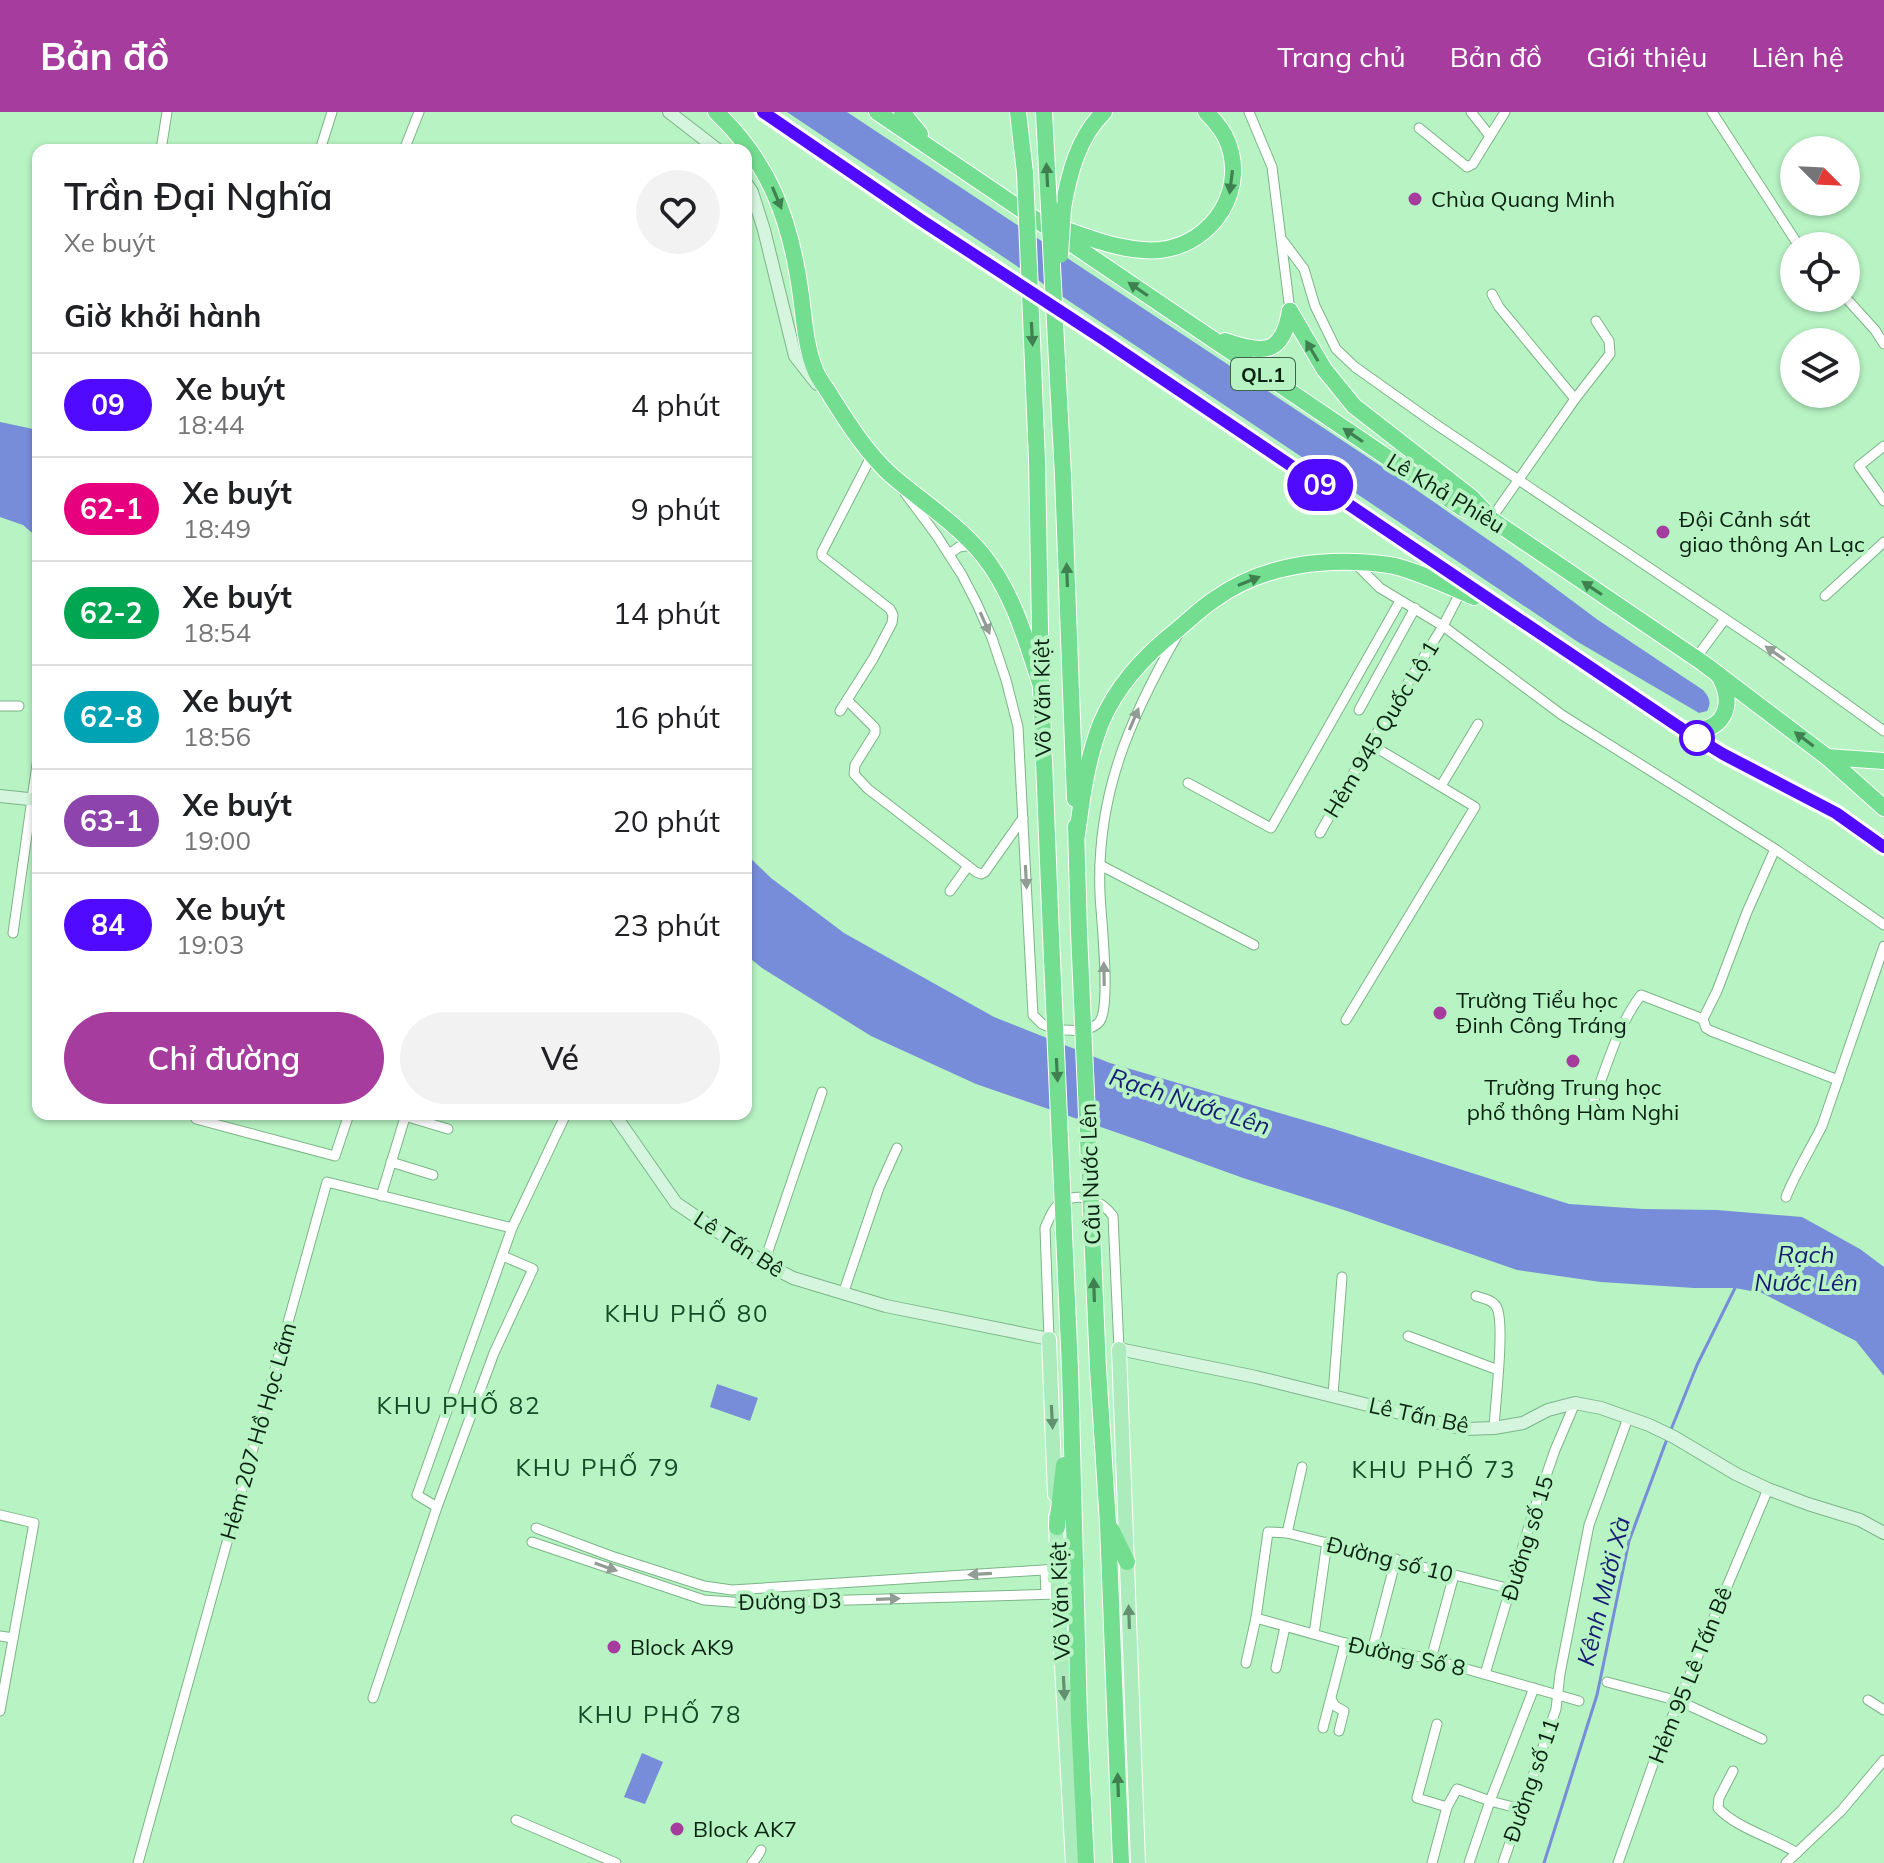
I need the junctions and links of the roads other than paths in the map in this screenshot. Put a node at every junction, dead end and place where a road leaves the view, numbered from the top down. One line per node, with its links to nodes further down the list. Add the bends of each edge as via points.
1 (167, 112): 19 (street)
2 (332, 112): 20 (street)
3 (419, 112): 21 (street)
4 (669, 112): 22 (street)
5 (716, 112): 23 (highway, one-way to 23)
6 (763, 112): 55 (highway, QL.1)
7 (877, 112): 24 (highway, Lê Khả Phiêu / QL.1)
8 (902, 112): 24 (highway)
9 (1020, 112): 63 (highway, Võ Văn Kiệt, one-way to 63, bridge, via 1037,460)
10 (1044, 112): 43 (highway, one-way to 10, bridge)
11 (1104, 112): 43 (highway, bridge, via 1077,151 1063,208)
12 (1206, 112): 27 (highway, one-way to 27, via 1225,136 1233,176 1218,217 1198,236 1173,248 1137,249)
13 (1249, 112): 29 (street, via 1272,167)
14 (1471, 112): 18 (street)
15 (1505, 112): 18 (street)
16 (1712, 112): 28 (street)
17 (1419, 128): 18 (street, via 1467,167)
18 (1490, 136)
19 (162, 144)
20 (322, 144)
21 (406, 144)
22 (710, 144)
23 (745, 144)
24 (928, 145): 27 (highway, Lê Khả Phiêu / QL.1)
25 (752, 152): 39 (highway, one-way to 39, via 787,224 816,371)
26 (752, 192): 39 (street, via 795,356)
27 (1040, 221): 36 (highway, Lê Khả Phiêu / QL.1, one-way to 27)
28 (1790, 232)
29 (1283, 241): 31 (street); 44 (street, via 1304,269 1315,306 1343,357)
30 (1492, 294): 38 (street)
31 (1290, 311): 36 (highway, via 1279,341 1263,349); 46 (highway, one-way to 31, via 1471,497 1354,406 1310,349)
32 (1859, 312): 35 (street)
33 (1596, 321): 38 (street, via 1609,341 1610,354)
34 (1884, 324): 35 (street)
35 (1875, 330): 37 (street)
36 (1204, 334): 46 (highway, Lê Khả Phiêu / QL.1, one-way to 36, via 1462,508)
37 (1884, 344)
38 (1575, 399): 44 (street)
39 (844, 417): 41 (highway)
40 (1884, 446): 45 (street, via 1859,466)
41 (872, 455): 42 (highway); 64 (street, via 822,552 893,615)
42 (891, 474): 48 (highway); 49 (street)
43 (1063, 476): 83 (highway, Võ Văn Kiệt, one-way to 43)
44 (1519, 479): 46 (street); 56 (street)
45 (1884, 501)
46 (1491, 519): 59 (highway, Lê Khả Phiêu / QL.1, one-way to 46)
47 (1884, 542): 52 (street)
48 (973, 545): 49 (street); 63 (highway, via 1011,601)
49 (949, 554): 81 (street, one-way to 81, via 977,604 1006,680 1018,727)
50 (1355, 563): 51 (highway, via 1392,566); 53 (street); 57 (highway, one-way to 50, via 1215,599 1266,574 1301,564)
51 (1461, 591): 55 (highway); 58 (street, Hẻm 945 Quốc Lộ 1)
52 (1825, 596)
53 (1400, 601): 54 (street); 75 (street, via 1271,828)
54 (1415, 608): 58 (street); 67 (street)
55 (1508, 611): 70 (highway, QL.1)
56 (1725, 619): 59 (street); 71 (street, one-way to 56)
57 (1184, 624): 60 (highway); 61 (street)
58 (1443, 626): 72 (street, Hẻm 945 Quốc Lộ 1); 85 (street, via 1562,715)
59 (1696, 658): 62 (highway, Lê Khả Phiêu / QL.1)
60 (1144, 659): 61 (street); 83 (highway, via 1102,721 1090,756)
61 (1159, 667): 86 (street, one-way to 61, via 1111,782)
62 (1718, 674): 70 (highway, via 1726,694 1723,716 1705,730); 73 (highway, Lê Khả Phiêu / QL.1, one-way to 62)
63 (1041, 686): 92 (highway, Võ Văn Kiệt)
64 (847, 700): 68 (street); 87 (street, via 875,728 854,774)
65 (0, 706): 66 (street)
66 (19, 706)
67 (1359, 710)
68 (840, 711)
69 (1478, 724): 76 (street)
70 (1682, 729): 84 (highway, QL.1)
71 (1884, 731)
72 (1370, 744): 76 (street); 82 (street, Hẻm 945 Quốc Lộ 1)
73 (1827, 757): 74 (highway); 79 (highway, Lê Khả Phiêu / QL.1)
74 (1884, 761)
75 (1188, 783)
76 (1441, 786): 96 (street, via 1475,807)
77 (0, 796): 78 (street)
78 (32, 800)
79 (1884, 808)
80 (32, 818): 91 (street)
81 (1023, 818): 86 (street, one-way to 86, via 1033,1015 1065,1031 1090,1029 1100,1021 1104,1006); 87 (street, via 985,872)
82 (1320, 833)
83 (1077, 835): 90 (highway, Võ Văn Kiệt)
84 (1882, 840)
85 (1775, 849): 89 (street); 95 (street)
86 (1100, 865): 93 (street)
87 (968, 866): 88 (street)
88 (950, 891)
89 (1884, 925)
90 (1079, 932): 112 (highway, Cầu Nước Lên, bridge)
91 (13, 933)
92 (1051, 936): 122 (highway, Cầu Nước Lên, one-way to 122, bridge)
93 (1254, 945)
94 (1884, 946): 97 (street)
95 (1703, 1019): 97 (street, via 1711,1031); 99 (street, via 1641,995)
96 (1346, 1020)
97 (1838, 1080): 111 (street, via 1822,1126)
98 (822, 1092): 115 (street)
99 (1594, 1100)
100 (217, 1120): 101 (street, via 335,1156)
101 (347, 1120)
102 (402, 1120): 108 (street)
103 (419, 1120): 106 (street)
104 (563, 1120): 113 (street)
105 (618, 1120): 115 (street, Lê Tấn Bê, via 676,1203)
106 (448, 1129)
107 (897, 1148): 117 (street)
108 (391, 1162): 109 (street); 110 (street)
109 (433, 1175)
110 (381, 1196): 113 (street, Hẻm 207 Hồ Học Lãm); 179 (street, Hẻm 207 Hồ Học Lãm, via 327,1182)
111 (1786, 1197)
112 (1091, 1198): 120 (street, via 1062,1202 1045,1228); 121 (street, via 1113,1216); 133 (highway, Cầu Nước Lên, one-way to 112, bridge)
113 (512, 1228): 114 (street)
114 (503, 1256): 131 (street, via 417,1495); 131 (street, via 533,1269 494,1353)
115 (764, 1263): 117 (street, Lê Tấn Bê)
116 (1342, 1277): 124 (street)
117 (843, 1294): 120 (street, Lê Tấn Bê)
118 (1476, 1296): 123 (street, via 1497,1306)
119 (1408, 1336): 123 (street)
120 (1049, 1339): 134 (main road, Võ Văn Kiệt, one-way to 134)
121 (1119, 1349): 124 (street, Lê Tấn Bê); 141 (main road)
122 (1070, 1369): 126 (highway, Võ Văn Kiệt)
123 (1498, 1370): 128 (street)
124 (1333, 1395): 128 (street, Lê Tấn Bê, via 1464,1429)
125 (1575, 1403): 127 (street); 128 (street, Lê Tấn Bê); 144 (street, Đường số 15)
126 (1071, 1404): 134 (highway); 183 (highway, Võ Văn Kiệt)
127 (1628, 1418): 130 (street); 159 (street, Đường số 11, via 1589,1525)
128 (1494, 1428)
129 (1302, 1467): 136 (street)
130 (1768, 1489): 137 (street); 164 (street, Hẻm 95 Lê Tấn Bê)
131 (437, 1507): 160 (street)
132 (0, 1515): 150 (street, via 34,1523)
133 (1108, 1524): 141 (highway); 184 (highway, one-way to 133)
134 (1057, 1527): 142 (main road, Võ Văn Kiệt)
135 (536, 1528): 142 (street, Đường D3, one-way to 135, via 732,1590 704,1586)
136 (1287, 1533): 139 (street, Đường số 10); 146 (street, Đường số 10, via 1268,1532)
137 (1884, 1533)
138 (532, 1542): 145 (street, Đường D3, one-way to 145, via 704,1600)
139 (1327, 1542): 140 (street, Đường số 10); 148 (street)
140 (1396, 1559): 143 (street, Đường số 10); 152 (street)
141 (1127, 1562): 185 (main road, one-way to 141)
142 (1052, 1570): 145 (main road, Võ Văn Kiệt)
143 (1454, 1575): 144 (street, Đường số 10); 153 (street)
144 (1511, 1589): 156 (street, Đường số 15)
145 (1052, 1594): 182 (main road, Võ Văn Kiệt, one-way to 182)
146 (1256, 1618): 147 (street, Đường Số 8); 154 (street)
147 (1285, 1627): 148 (street, Đường Số 8); 155 (street)
148 (1314, 1634): 151 (street, Đường Số 8)
149 (0, 1636): 150 (street)
150 (13, 1638): 166 (street)
151 (1345, 1643): 152 (street, Đường Số 8); 161 (street)
152 (1373, 1647): 153 (street, Đường Số 8)
153 (1431, 1659): 156 (street, Đường Số 8)
154 (1246, 1663)
155 (1276, 1668)
156 (1485, 1674): 158 (street, Đường Số 8)
157 (1607, 1682): 164 (street)
158 (1534, 1688): 159 (street, Đường Số 8); 173 (street)
159 (1557, 1696): 163 (street, Đường Số 8); 175 (street, Đường số 11)
160 (373, 1698)
161 (1331, 1699): 168 (street); 169 (street, via 1344,1711)
162 (1868, 1700): 165 (street)
163 (1579, 1701)
164 (1679, 1701): 170 (street); 189 (street, Hẻm 95 Lê Tấn Bê)
165 (1884, 1710)
166 (0, 1711)
167 (1437, 1724): 174 (street, via 1417,1798)
168 (1323, 1728)
169 (1339, 1731)
170 (1762, 1739)
171 (1884, 1760): 178 (street)
172 (1733, 1771): 178 (street, via 1718,1808)
173 (1490, 1801): 174 (street, via 1457,1789); 175 (street); 187 (street)
174 (1447, 1807): 186 (street)
175 (1521, 1809): 188 (street, Đường số 11)
176 (516, 1820): 180 (street)
177 (761, 1850): 181 (street)
178 (1797, 1853): 190 (street)
179 (138, 1863)
180 (616, 1863)
181 (752, 1863)
182 (1073, 1863)
183 (1086, 1863)
184 (1121, 1863)
185 (1138, 1863)
186 (1432, 1863)
187 (1469, 1863)
188 (1503, 1863)
189 (1618, 1863)
190 (1786, 1863)

